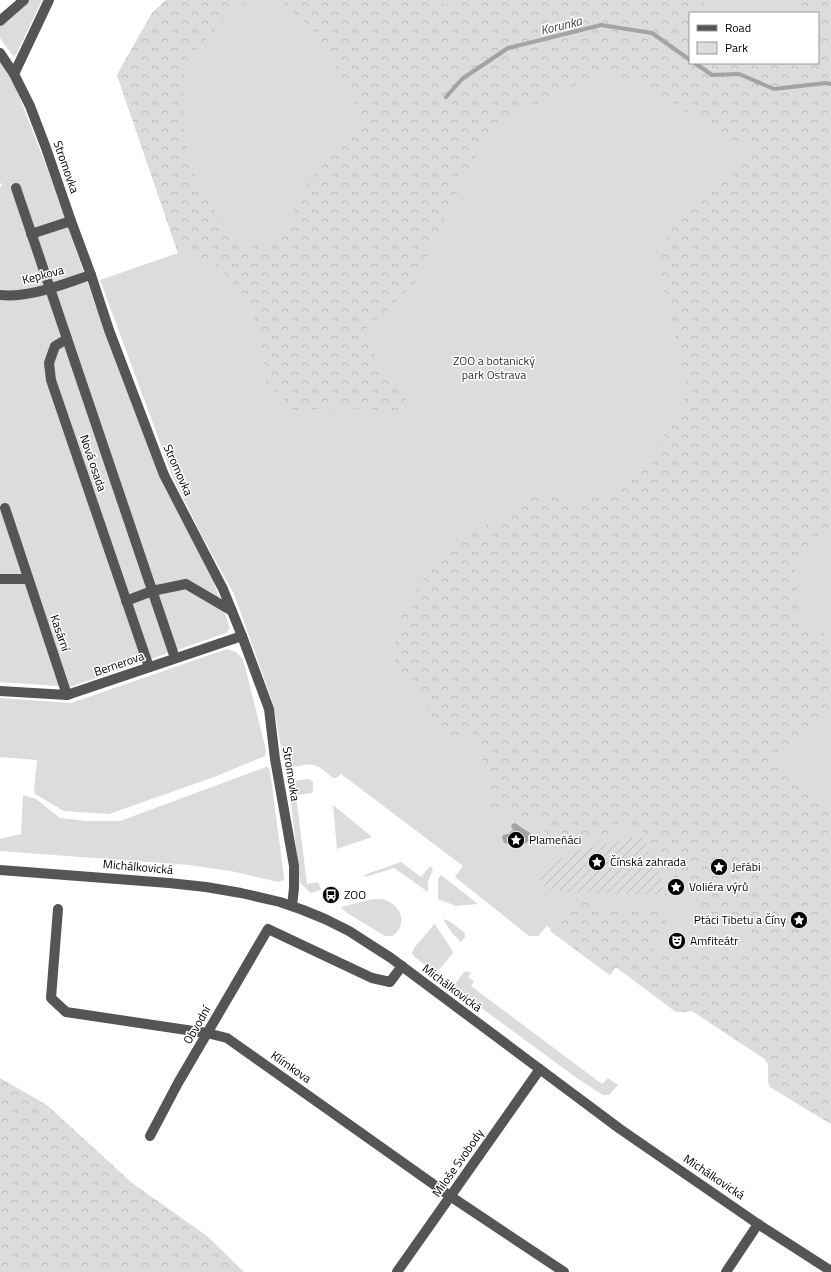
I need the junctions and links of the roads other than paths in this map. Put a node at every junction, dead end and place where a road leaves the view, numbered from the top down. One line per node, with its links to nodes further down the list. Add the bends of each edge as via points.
1 (24, 0): 3 (street)
2 (49, 0): 5 (street)
3 (0, 21)
4 (0, 53): 5 (street, Stromovka)
5 (14, 74): 7 (street, Stromovka, via 30,106)
6 (16, 188): 8 (street, Nová osada)
7 (71, 221): 8 (street); 9 (street, Stromovka)
8 (32, 234): 10 (street, Nová osada)
9 (91, 274): 10 (street, Kepkova); 18 (street, Stromovka, via 109,330 164,475)
10 (50, 288): 11 (street, Kepkova, via 10,296); 12 (street, Nová osada)
11 (0, 295)
12 (67, 339): 16 (street, Nová osada); 17 (street, Nová osada, via 56,346 49,363 51,380)
13 (5, 508): 15 (street, Kasární)
14 (0, 579): 15 (street)
15 (28, 579): 23 (street, Kasární)
16 (152, 591): 17 (street); 18 (street, via 186,584); 20 (street, Nová osada)
17 (126, 601): 21 (street, Nová osada)
18 (232, 611): 19 (street, Stromovka)
19 (242, 636): 20 (street, Bernerova); 25 (street, Stromovka, via 269,709 277,773 294,866)
20 (175, 658): 21 (street, Bernerova)
21 (149, 667): 23 (street, Bernerova)
22 (0, 690): 23 (street, Bernerova)
23 (67, 695)
24 (0, 870): 25 (street, Michálkovická, via 206,887)
25 (292, 906): 27 (street, Michálkovická, via 349,931)
26 (58, 910): 28 (street, Klímkova, via 51,998 66,1012)
27 (402, 966): 28 (street, Obvodní, via 390,982 372,978 268,929); 29 (street, Michálkovická)
28 (207, 1033): 30 (street, Obvodní); 31 (street, Klímkova, via 227,1038)
29 (540, 1069): 31 (street, Miloše Svobody); 32 (street, Michálkovická, via 620,1129)
30 (150, 1136)
31 (450, 1196): 34 (street, Miloše Svobody); 35 (street, Klímkova)
32 (758, 1224): 33 (street, Michálkovická); 36 (street)
33 (831, 1271)
34 (398, 1272)
35 (564, 1272)
36 (726, 1272)

